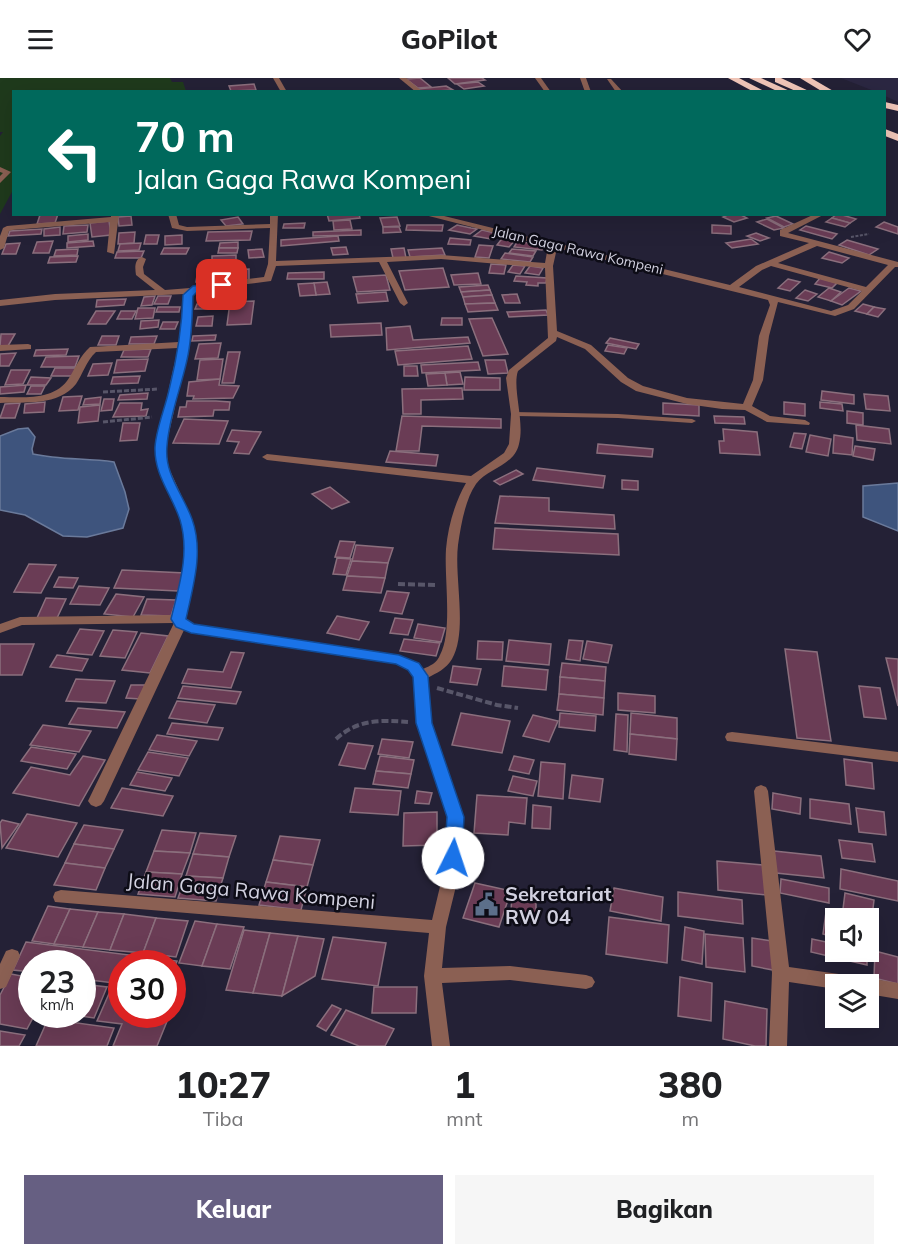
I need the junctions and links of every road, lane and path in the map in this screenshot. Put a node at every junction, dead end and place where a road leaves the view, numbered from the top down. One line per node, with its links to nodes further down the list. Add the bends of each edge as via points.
1 (402, 78): 7 (street)
2 (732, 78): 9 (highway)
3 (753, 78): 10 (highway)
4 (774, 78): 11 (highway)
5 (805, 79): 12 (highway)
6 (609, 81): 8 (street)
7 (417, 90)
8 (618, 90)
9 (758, 90)
10 (783, 90)
11 (802, 90)
12 (827, 90)
13 (888, 124): 14 (highway)
14 (898, 138)
15 (0, 169): 16 (street, via 7,172)
16 (0, 181)
17 (36, 216): 23 (street)
18 (172, 216): 24 (street, via 175,226 187,229)
19 (274, 216): 24 (street)
20 (433, 216): 25 (street, Jalan Gaga Rawa Kompeni)
21 (818, 216): 26 (street, via 783,232 787,237)
22 (114, 217): 23 (street); 28 (street)
23 (30, 226): 27 (street, via 7,229)
24 (274, 226): 32 (street)
25 (556, 244): 34 (street, Jalan Gaga Rawa Kompeni); 35 (street, Jalan Gaga Rawa Kompeni)
26 (814, 244): 31 (street); 33 (street)
27 (0, 248)
28 (111, 252)
29 (142, 259): 38 (street, via 140,274)
30 (382, 260): 32 (street); 34 (street, via 441,257); 41 (street)
31 (770, 263): 35 (street); 36 (street)
32 (272, 264): 37 (street, via 267,279)
33 (896, 265): 36 (street, Jalan Gaga Rawa Kompeni)
34 (549, 266): 42 (street, Jalan Gaga Rawa Kompeni)
35 (732, 288): 39 (street, Jalan Gaga Rawa Kompeni)
36 (868, 290): 39 (street, Jalan Gaga Rawa Kompeni, via 851,306 832,314)
37 (191, 291): 38 (street); 43 (street)
38 (163, 292): 40 (street)
39 (772, 299): 49 (street, via 758,380)
40 (0, 303)
41 (404, 303)
42 (554, 333): 49 (street, via 590,348 640,390 709,406); 50 (street, via 547,345 514,370 511,378)
43 (184, 345): 46 (street); 48 (street, via 93,349 63,392)
44 (28, 347): 45 (street)
45 (0, 348)
46 (175, 388): 47 (path); 51 (street)
47 (104, 392)
48 (0, 400)
49 (747, 407): 54 (street, via 767,419)
50 (516, 414): 52 (lane); 56 (street, via 514,444 509,454)
51 (168, 416): 53 (path); 59 (street, via 160,459 186,519 191,553)
52 (692, 421)
53 (103, 422)
54 (805, 423)
55 (267, 457): 56 (street)
56 (473, 480): 58 (street, via 463,499 452,546)
57 (398, 584): 58 (path)
58 (453, 586): 62 (street, via 452,639 446,658)
59 (180, 621): 60 (street, via 33,621); 62 (street, via 191,628 399,660 414,666); 69 (street)
60 (5, 627): 61 (street)
61 (0, 640)
62 (421, 681): 63 (path, via 495,705); 64 (street)
63 (518, 708)
64 (424, 723): 66 (path, via 363,721); 71 (street, via 455,817 451,874)
65 (732, 737): 67 (street)
66 (336, 740)
67 (898, 757)
68 (760, 791): 73 (street)
69 (96, 801)
70 (61, 897): 71 (street, Jalan Gaga Rawa Kompeni)
71 (438, 927): 74 (street)
72 (12, 956): 76 (street)
73 (781, 973): 75 (street); 81 (street)
74 (433, 976): 77 (street, via 510,973); 80 (street)
75 (825, 980)
76 (0, 982)
77 (586, 982)
78 (879, 988): 79 (street)
79 (898, 991)
80 (441, 1046)
81 (778, 1046)

